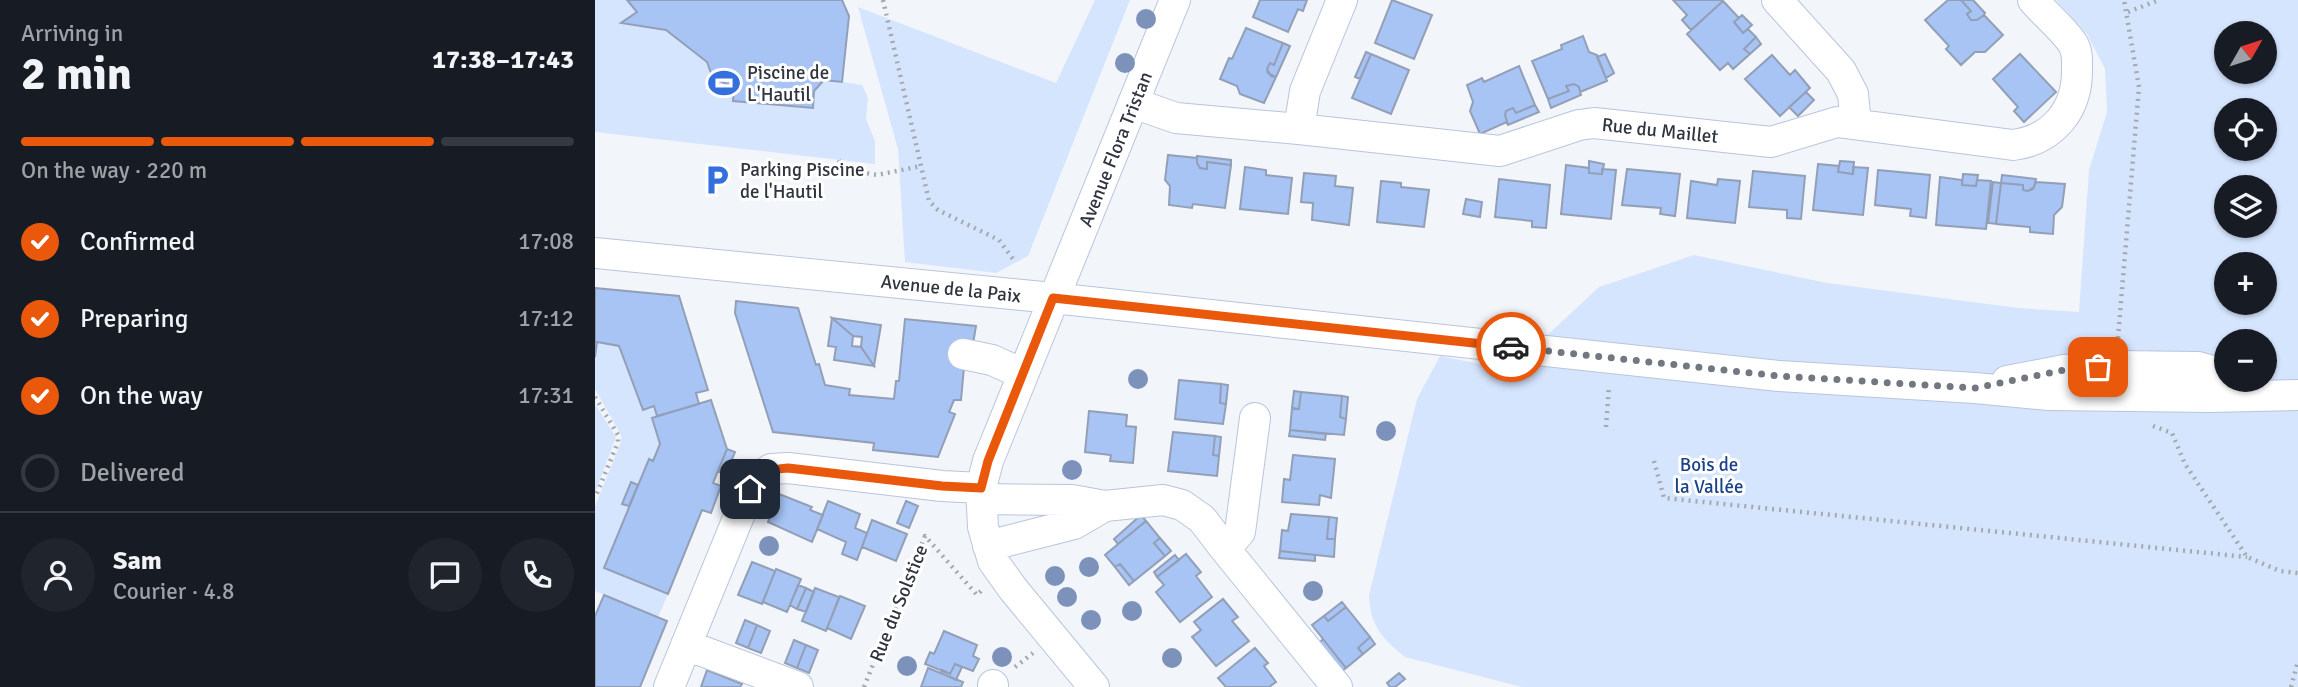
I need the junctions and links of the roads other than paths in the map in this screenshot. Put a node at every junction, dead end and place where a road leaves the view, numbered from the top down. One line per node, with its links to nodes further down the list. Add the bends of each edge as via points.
1 (1175, 0): 5 (street, Avenue Flora Tristan)
2 (1342, 0): 7 (street, via 1305,91)
3 (1777, 0): 6 (street, via 1849,85)
4 (2033, 0): 6 (street, Rue du Maillet, via 2073,44 2077,59 2077,78 2066,116 2043,136 2013,145)
5 (1133, 103): 7 (street, Rue du Maillet, via 1176,118); 9 (street, Avenue Flora Tristan)
6 (1856, 124): 7 (street, Rue du Maillet, via 1825,124 1771,142 1594,122 1500,151)
7 (1299, 129)
8 (595, 253): 9 (street, Avenue de la Paix)
9 (1053, 298): 12 (street, Avenue Flora Tristan); 13 (street, Avenue de la Paix, via 1779,376)
10 (963, 354): 12 (street)
11 (2214, 372): 13 (street, Avenue de la Paix, via 2198,367 2116,366 2064,370)
12 (1023, 374): 17 (street, Avenue Flora Tristan, via 988,461)
13 (1975, 388): 15 (street, Avenue de la Paix, via 2049,395)
14 (2277, 391): 15 (street, Avenue de la Paix)
15 (2298, 395)
16 (1255, 418): 20 (street, via 1240,532)
17 (981, 494): 18 (street); 19 (street); 21 (street, via 771,469 750,489)
18 (1105, 506): 19 (street, via 1074,524); 20 (street, via 1163,500 1182,505 1202,519)
19 (988, 546): 24 (street, via 993,561)
20 (1226, 549): 25 (street)
21 (686, 645): 22 (street); 23 (street)
22 (669, 687)
23 (798, 687)
24 (1094, 687)
25 (1337, 687)

